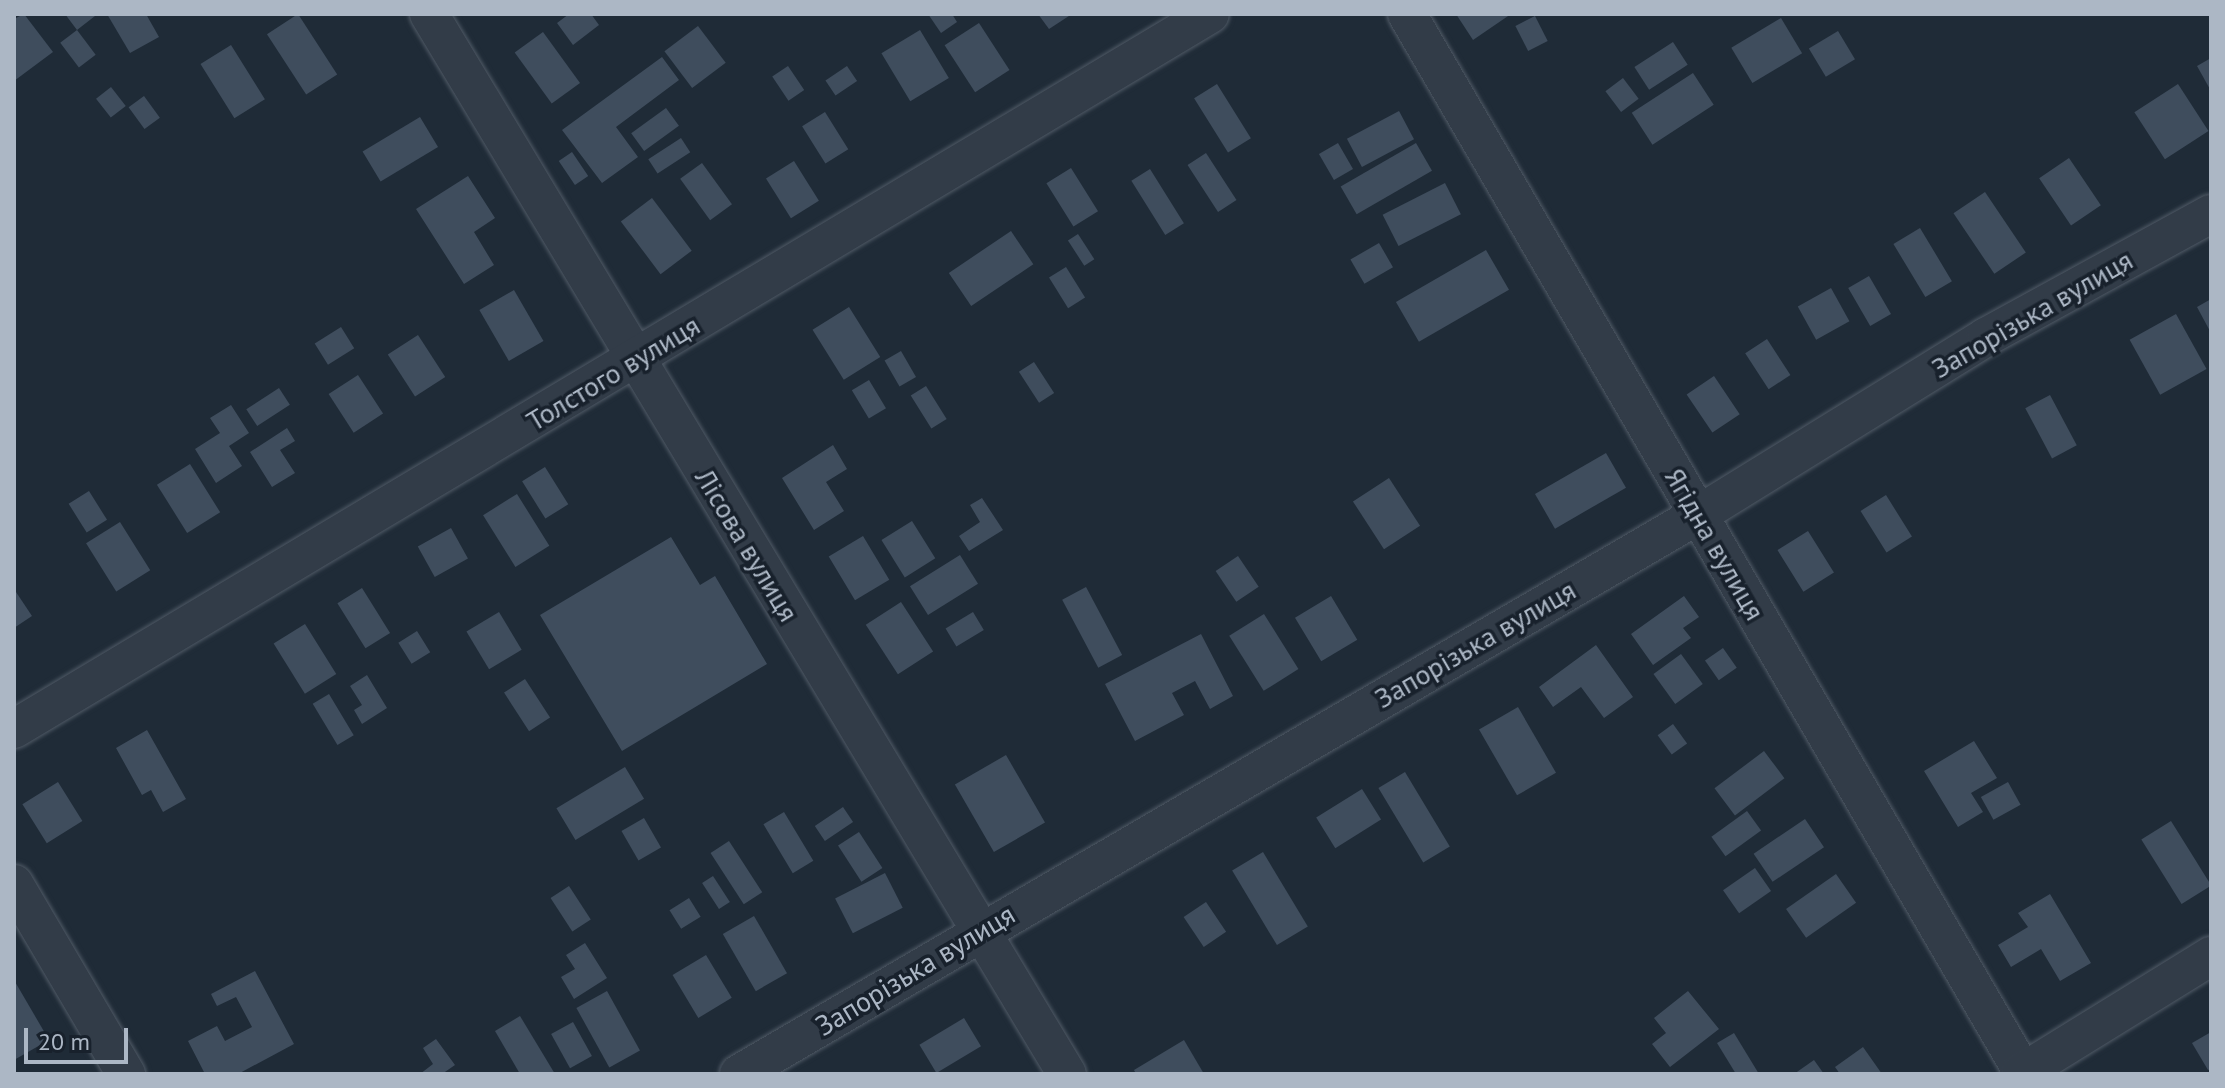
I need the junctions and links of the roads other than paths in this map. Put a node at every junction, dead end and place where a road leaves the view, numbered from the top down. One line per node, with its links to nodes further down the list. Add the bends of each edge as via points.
1 (429, 14): 5 (street, Лісова вулиця)
2 (1210, 14): 5 (street, Толстого вулиця)
3 (1407, 14): 6 (street, Ягідна вулиця)
4 (2211, 214): 6 (street, Запорізька вулиця, via 1986,337)
5 (636, 360): 7 (street, Толстого вулиця); 9 (street, Лісова вулиця)
6 (1698, 515): 9 (street, Запорізька вулиця); 11 (street, Ягідна вулиця)
7 (14, 729)
8 (14, 884): 12 (street)
9 (978, 932): 13 (street, Запорізька вулиця); 14 (street, Лісова вулиця)
10 (2211, 956): 11 (street)
11 (2022, 1073)
12 (126, 1074)
13 (739, 1074)
14 (1067, 1074)

